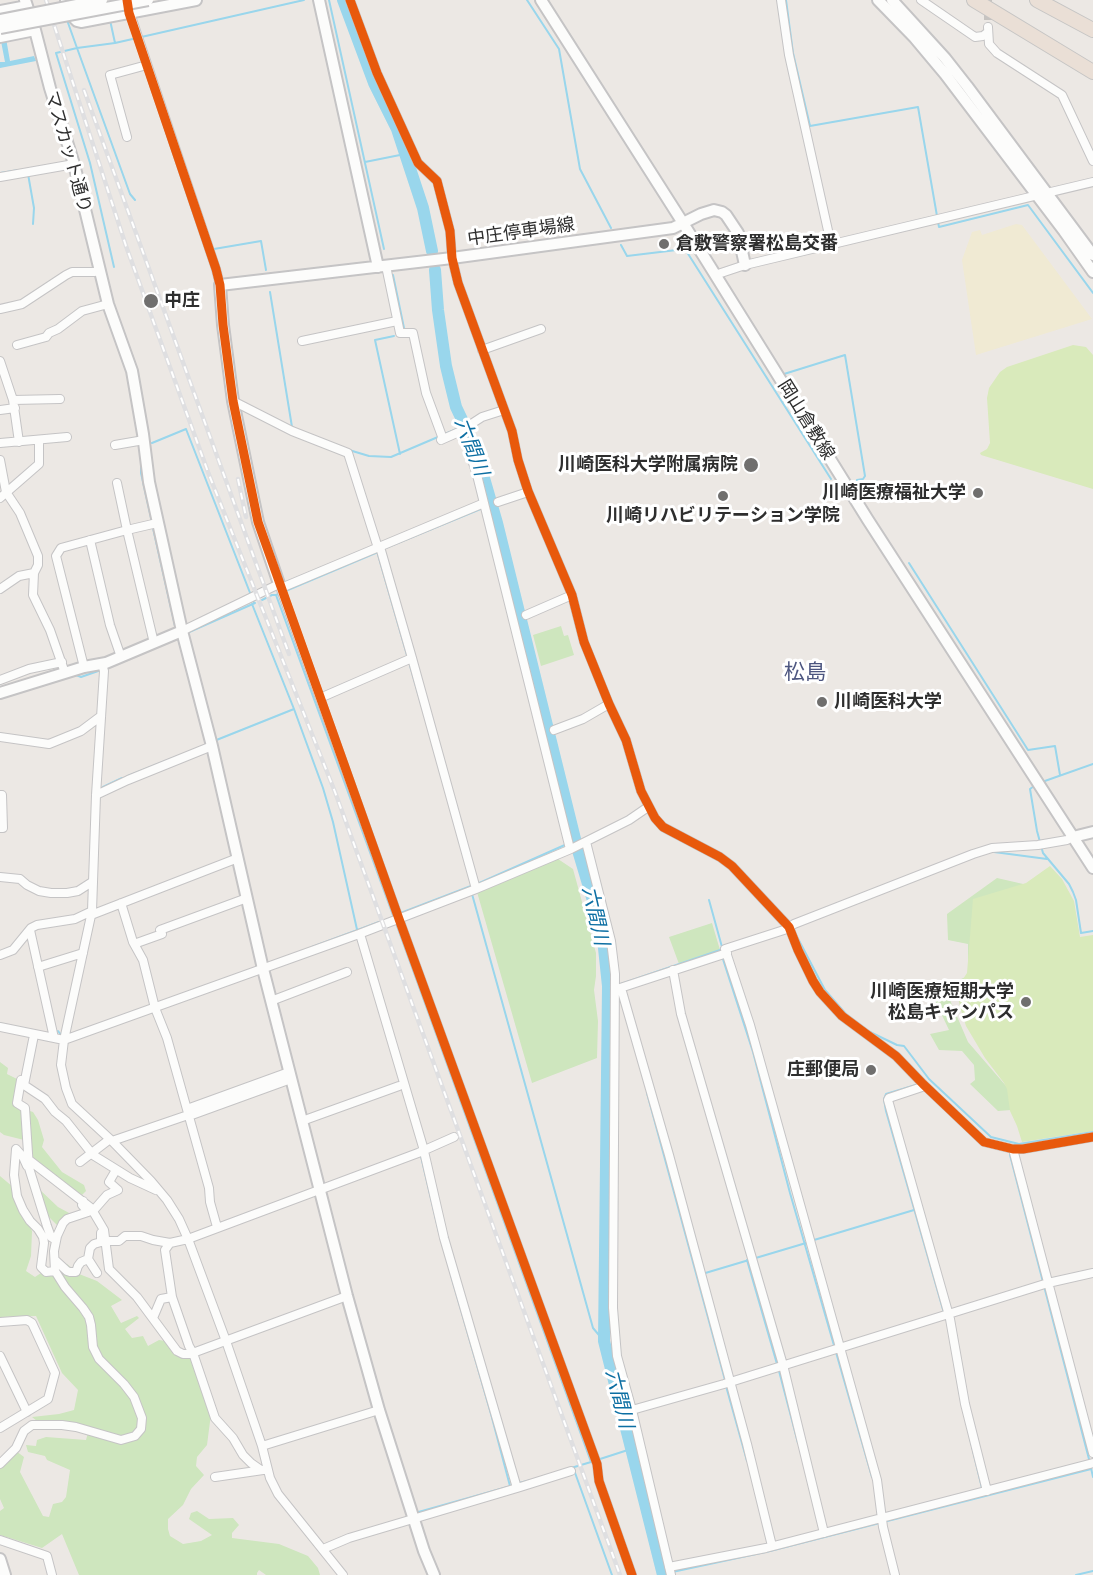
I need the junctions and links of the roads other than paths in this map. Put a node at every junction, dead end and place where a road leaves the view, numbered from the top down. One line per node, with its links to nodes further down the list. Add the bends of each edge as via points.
1 (66, 0): 17 (street, via 73,16 81,22)
2 (102, 0): 16 (street, bridge)
3 (127, 0): 17 (street)
4 (148, 0): 20 (street, bridge)
5 (196, 0): 17 (street)
6 (319, 0): 36 (street)
7 (350, 0): 34 (street, via 377,73 418,163 437,181 450,231)
8 (541, 0): 31 (street, 岡山倉敷線)
9 (782, 0): 32 (street, via 789,55)
10 (878, 0): 30 (street, via 914,37)
11 (892, 0): 30 (street, via 960,77)
12 (921, 0): 21 (street)
13 (974, 0): 24 (highway)
14 (1037, 0): 19 (highway)
15 (26, 3): 16 (street); 18 (street, マスカット通り)
16 (1, 13)
17 (129, 13): 23 (street)
18 (35, 30): 20 (street); 27 (street, マスカット通り)
19 (1093, 30)
20 (2, 33)
21 (975, 37): 22 (street); 22 (street, via 988,30)
22 (993, 50): 26 (street, via 1062,95)
23 (147, 65): 25 (street, via 110,75); 40 (street)
24 (1093, 72)
25 (127, 137)
26 (1093, 161)
27 (74, 164): 28 (street); 37 (street, マスカット通り)
28 (0, 177)
29 (1093, 182): 30 (street)
30 (1041, 194): 32 (street); 33 (street); 38 (street)
31 (683, 224): 34 (street, 中庄停車場線); 35 (street, 中庄停車場線, via 701,214 722,212 738,233); 39 (street, 岡山倉敷線)
32 (831, 244): 35 (street)
33 (1093, 255)
34 (452, 258): 36 (street, 中庄停車場線); 47 (street)
35 (745, 265): 39 (street)
36 (382, 266): 40 (street, 中庄停車場線); 43 (street)
37 (99, 271): 41 (street, マスカット通り); 42 (street, via 66,274 22,304)
38 (1093, 272)
39 (715, 275): 96 (street, 岡山倉敷線)
40 (220, 285): 50 (street)
41 (108, 304): 46 (street, via 82,311 46,337); 57 (street, マスカット通り, via 132,371)
42 (0, 309)
43 (398, 321): 45 (street); 54 (street, via 400,333 413,333 441,438)
44 (541, 329): 47 (street)
45 (302, 341)
46 (17, 345)
47 (482, 350): 53 (street)
48 (0, 361): 51 (street)
49 (60, 399): 51 (street)
50 (233, 401): 70 (street, via 292,431 348,453); 73 (street, via 254,505)
51 (14, 404): 52 (street); 58 (street)
52 (0, 410)
53 (504, 410): 54 (street, via 482,417); 63 (street)
54 (460, 432): 66 (street)
55 (67, 437): 56 (street)
56 (39, 440): 58 (street); 64 (street, via 39,464)
57 (144, 440): 60 (street); 67 (street, マスカット通り)
58 (19, 442): 59 (street)
59 (0, 443)
60 (115, 445)
61 (0, 460): 64 (street)
62 (117, 483): 68 (street)
63 (528, 492): 65 (street); 74 (street)
64 (3, 495): 71 (street, via 20,513 38,556)
65 (498, 502)
66 (485, 506): 70 (street); 98 (street)
67 (154, 524): 68 (street); 76 (street, マスカット通り)
68 (127, 530): 69 (street); 77 (street)
69 (90, 540): 78 (street); 80 (street, via 61,548 56,556)
70 (379, 549): 73 (street); 79 (street)
71 (34, 573): 72 (street, via 19,576); 81 (street, via 33,596)
72 (0, 589)
73 (281, 589): 76 (street, via 252,597); 85 (street)
74 (572, 595): 75 (street); 86 (street, via 584,642)
75 (525, 615)
76 (180, 634): 77 (street); 90 (street, マスカット通り)
77 (154, 643): 78 (street)
78 (121, 657): 82 (street)
79 (410, 659): 85 (street); 103 (street)
80 (84, 667): 81 (street); 82 (street)
81 (64, 668): 83 (street, via 29,669); 84 (street)
82 (103, 668): 87 (street)
83 (0, 680)
84 (0, 693)
85 (320, 698): 107 (street)
86 (609, 704): 88 (street); 93 (street, via 626,740)
87 (101, 716): 89 (street, via 49,744); 92 (street)
88 (554, 730)
89 (0, 737)
90 (210, 746): 92 (street); 99 (street, マスカット通り)
91 (0, 795): 94 (street)
92 (96, 795): 102 (street)
93 (648, 807): 97 (street); 108 (street, via 663,827 732,866)
94 (0, 828)
95 (1093, 832): 96 (street)
96 (1073, 837): 100 (street, 岡山倉敷線); 108 (street, via 972,854)
97 (584, 842): 98 (street); 119 (street, via 611,941)
98 (570, 846): 103 (street)
99 (235, 859): 104 (street, マスカット通り); 105 (street)
100 (1093, 868)
101 (0, 877): 102 (street, via 20,879 39,891 51,893 78,891)
102 (92, 882): 106 (street)
103 (473, 888): 107 (street)
104 (244, 899): 111 (street, via 160,930 162,934); 116 (street, マスカット通り)
105 (121, 903): 106 (street); 111 (street)
106 (91, 913): 109 (street); 112 (street)
107 (396, 917): 110 (street); 192 (street, via 595,1460)
108 (789, 927): 113 (street, via 725,949); 127 (street, via 820,992 842,1016 896,1056)
109 (30, 930): 114 (street, via 13,950); 115 (street)
110 (358, 934): 116 (street); 135 (street)
111 (134, 944): 121 (street, via 144,960)
112 (82, 953): 115 (street); 125 (street)
113 (723, 954): 117 (street); 162 (street, via 750,1025)
114 (0, 955)
115 (38, 967): 124 (street)
116 (263, 969): 120 (street, マスカット通り); 121 (street)
117 (674, 970): 119 (street); 165 (street, via 681,1014)
118 (347, 972): 120 (street)
119 (617, 987): 166 (street, via 669,1155); 168 (street, via 613,1308 617,1356)
120 (271, 1001): 126 (street, マスカット通り)
121 (155, 1008): 125 (street); 129 (street)
122 (0, 1027): 123 (street)
123 (32, 1034): 124 (street); 136 (street, via 24,1085 66,1121); 138 (street, via 17,1103 25,1108)
124 (54, 1038): 125 (street)
125 (64, 1040): 133 (street, via 61,1065 72,1104)
126 (288, 1076): 129 (street); 130 (street, マスカット通り)
127 (923, 1084): 134 (street, via 984,1142); 158 (street, via 888,1100)
128 (399, 1086): 130 (street)
129 (188, 1113): 133 (street); 145 (street)
130 (302, 1121): 140 (street, マスカット通り)
131 (454, 1137): 135 (street)
132 (1093, 1137): 134 (street)
133 (111, 1140): 136 (street); 141 (street)
134 (1013, 1149): 155 (street)
135 (421, 1151): 140 (street); 178 (street)
136 (91, 1153): 137 (street); 139 (street)
137 (80, 1162)
138 (29, 1164): 142 (street); 147 (street, via 47,1226); 152 (street, via 16,1149 17,1196 42,1237 41,1267 46,1272)
139 (116, 1170): 141 (street); 143 (street, via 109,1182 118,1190 107,1195)
140 (316, 1191): 145 (street); 157 (street, マスカット通り)
141 (160, 1192): 146 (street)
142 (83, 1201): 143 (street); 147 (street, via 88,1212 63,1223)
143 (93, 1211): 144 (street)
144 (101, 1223): 148 (street); 150 (street, via 101,1242 90,1248)
145 (217, 1227): 146 (street)
146 (188, 1239): 149 (street); 161 (street)
147 (56, 1240): 151 (street)
148 (106, 1241): 149 (street, via 141,1236); 159 (street, via 109,1269)
149 (170, 1243): 156 (street, via 165,1250)
150 (88, 1259): 151 (street, via 81,1262 76,1272 67,1271); 153 (street)
151 (55, 1260): 152 (street)
152 (55, 1271): 173 (street, via 88,1317 99,1359 134,1397 142,1418 141,1429 135,1436 121,1440 76,1427 32,1425)
153 (97, 1273)
154 (1093, 1273): 155 (street)
155 (1045, 1284): 158 (street); 172 (street)
156 (172, 1297): 159 (street, via 161,1299); 163 (street)
157 (344, 1297): 161 (street); 167 (street, マスカット通り)
158 (946, 1316): 162 (street); 179 (street)
159 (153, 1318): 163 (street, via 177,1351)
160 (0, 1322): 169 (street, via 30,1321 55,1374 48,1399)
161 (226, 1341): 163 (street); 171 (street)
162 (837, 1349): 165 (street); 181 (street, via 877,1480)
163 (193, 1353): 175 (street, via 215,1418 250,1463)
164 (0, 1356): 169 (street)
165 (783, 1365): 166 (street); 182 (street)
166 (727, 1383): 168 (street); 184 (street, via 758,1487)
167 (376, 1410): 171 (street); 180 (street, マスカット通り)
168 (632, 1410): 187 (street)
169 (27, 1412): 170 (street)
170 (0, 1428)
171 (262, 1446): 175 (street)
172 (1093, 1453)
173 (0, 1464)
174 (1091, 1464): 179 (street)
175 (264, 1470): 177 (street); 185 (street, via 278,1494)
176 (571, 1472): 178 (street)
177 (215, 1478)
178 (516, 1485): 180 (street)
179 (984, 1491): 181 (street)
180 (413, 1515): 185 (street); 191 (street, マスカット通り)
181 (882, 1522): 182 (street); 193 (street)
182 (824, 1533): 184 (street)
183 (0, 1540): 189 (street, via 47,1556)
184 (770, 1547): 187 (street)
185 (323, 1549): 190 (street)
186 (0, 1559): 188 (street)
187 (670, 1572)
188 (5, 1575)
189 (52, 1575)
190 (343, 1575)
191 (434, 1575)
192 (633, 1575)
193 (895, 1575)

